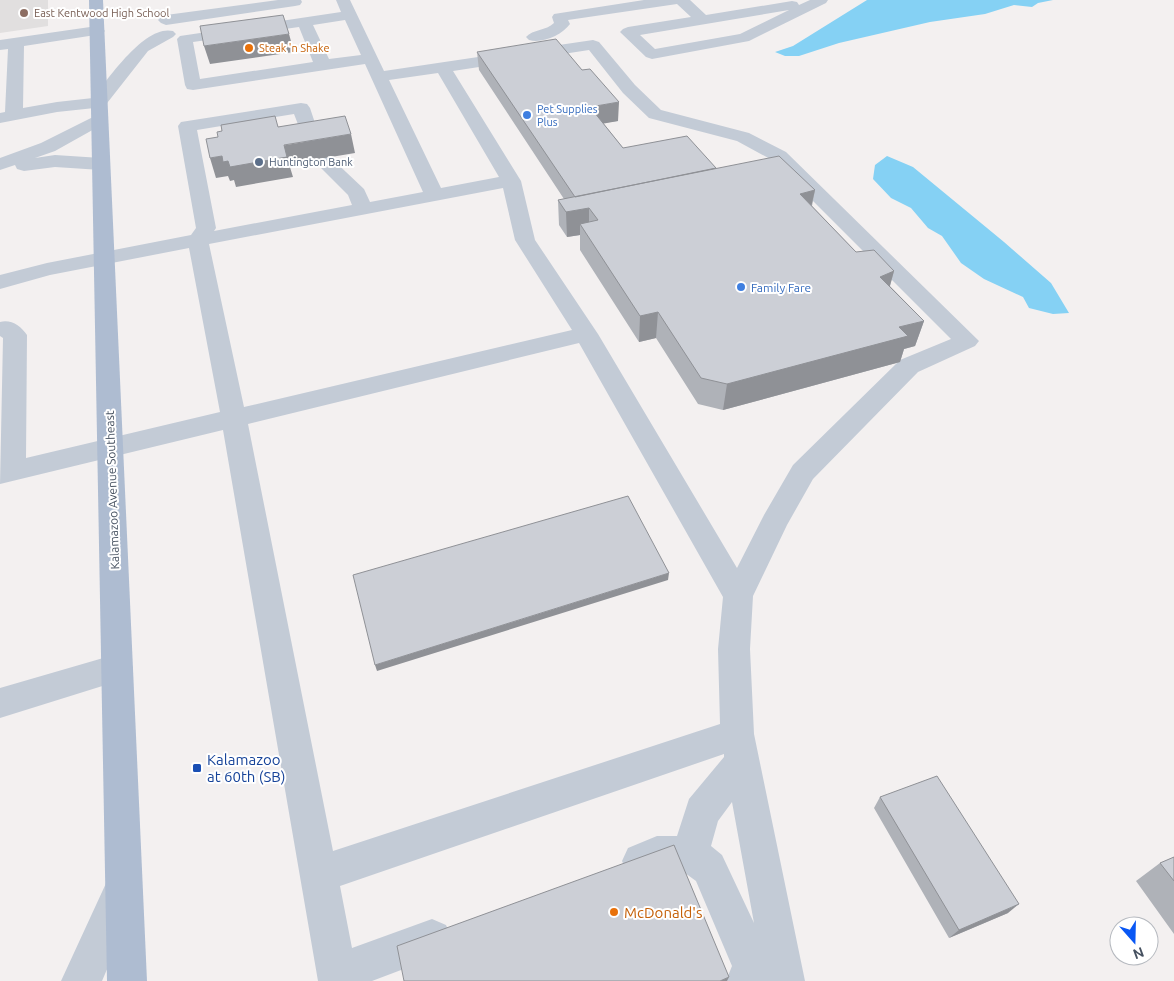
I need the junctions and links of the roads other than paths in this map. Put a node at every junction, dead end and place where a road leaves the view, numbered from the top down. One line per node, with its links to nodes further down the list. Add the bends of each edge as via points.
1 (96, 0): 13 (main road, Kalamazoo Avenue Southeast)
2 (294, 0): 10 (lane)
3 (674, 0): 6 (lane)
4 (681, 0): 11 (lane)
5 (820, 1): 11 (lane); 11 (lane, via 744,38 652,54 628,32)
6 (626, 3): 9 (lane)
7 (549, 6): 9 (lane)
8 (347, 8): 12 (lane); 17 (lane)
9 (559, 17): 14 (lane, via 562,24 556,30)
10 (166, 20): 15 (lane); 21 (lane, via 142,48)
11 (703, 20)
12 (304, 22): 15 (lane); 18 (lane)
13 (97, 31): 16 (lane); 21 (main road, Kalamazoo Avenue Southeast)
14 (534, 37)
15 (185, 39): 18 (lane, via 193,85)
16 (8, 44): 22 (lane)
17 (370, 58): 18 (lane); 20 (lane)
18 (323, 65)
19 (443, 67): 20 (lane); 25 (lane); 36 (lane, via 593,45 655,114 743,137 779,156 966,341 909,366 802,472)
20 (379, 77): 26 (lane)
21 (99, 111): 22 (lane); 23 (main road, Kalamazoo Avenue Southeast); 24 (lane, via 48,147)
22 (7, 117)
23 (100, 164): 24 (lane, via 55,161); 29 (main road, Kalamazoo Avenue Southeast)
24 (0, 165)
25 (511, 181): 26 (lane); 32 (lane, via 526,240)
26 (434, 195): 27 (lane)
27 (360, 201): 28 (lane); 28 (lane, via 316,150 301,108 186,126)
28 (201, 230): 29 (lane); 33 (lane)
29 (105, 258): 30 (lane); 34 (main road, Kalamazoo Avenue Southeast)
30 (0, 282)
31 (0, 329): 35 (lane, via 5,328 15,335)
32 (586, 334): 33 (lane); 36 (lane)
33 (234, 418): 34 (lane); 42 (lane)
34 (110, 448): 35 (lane); 37 (main road, Kalamazoo Avenue Southeast)
35 (6, 473)
36 (738, 596): 39 (lane, via 734,649)
37 (117, 668): 38 (lane); 43 (main road, Kalamazoo Avenue Southeast)
38 (0, 703)
39 (739, 748): 40 (lane, via 702,812); 42 (lane); 46 (lane)
40 (691, 854): 41 (lane, via 657,856); 46 (lane, via 709,868)
41 (611, 872)
42 (318, 875): 45 (lane)
43 (124, 884): 47 (lane); 48 (main road, Kalamazoo Avenue Southeast)
44 (465, 927): 45 (lane)
45 (337, 978)
46 (761, 978)
47 (81, 981)
48 (127, 981)

